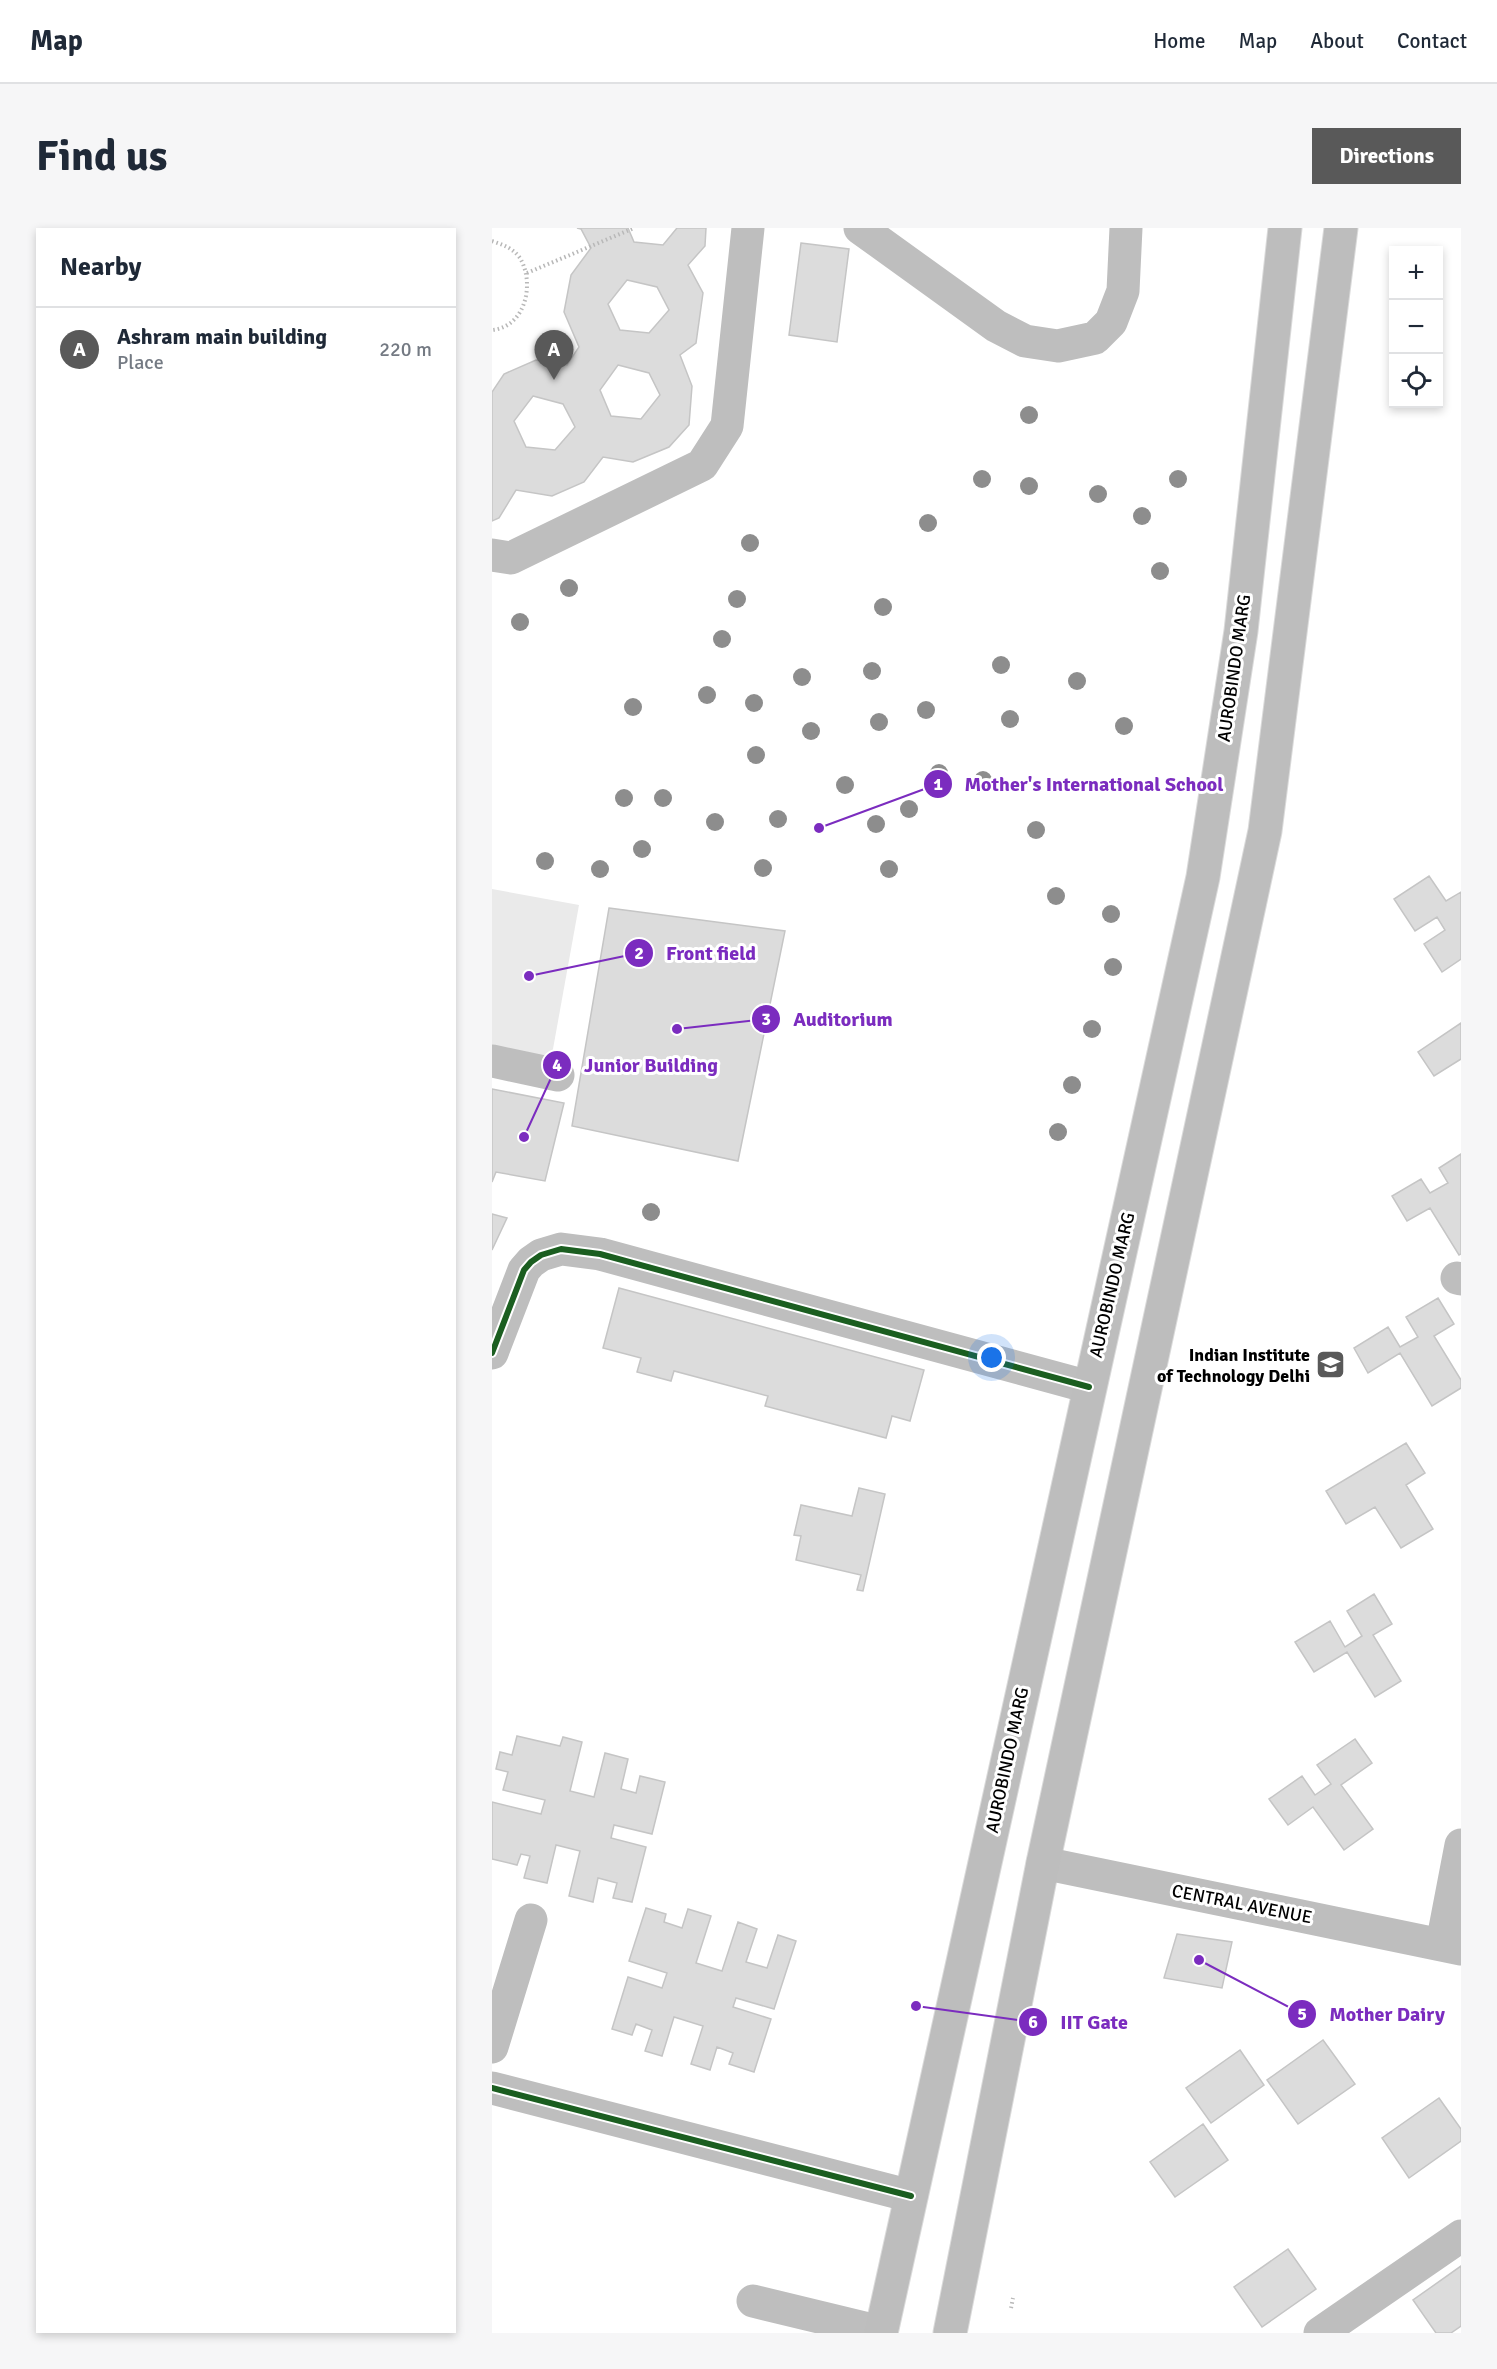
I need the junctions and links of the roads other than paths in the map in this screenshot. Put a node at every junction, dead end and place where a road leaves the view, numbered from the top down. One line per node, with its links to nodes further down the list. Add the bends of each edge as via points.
1 (748, 228): 6 (street, via 727,426 702,465 511,558)
2 (860, 228): 3 (street, via 996,327 1024,341 1058,346 1095,338 1111,322 1123,291)
3 (1126, 228)
4 (1285, 228): 10 (highway, AUROBINDO MARG, via 1241,631 1203,877)
5 (1341, 228): 12 (highway, via 1265,831)
6 (492, 555)
7 (492, 1061): 8 (street)
8 (558, 1075)
9 (492, 1353): 10 (street, via 524,1270 541,1255 561,1249 600,1254)
10 (1089, 1387): 17 (highway, AUROBINDO MARG)
11 (1461, 1845): 14 (street, CENTRAL AVENUE)
12 (1043, 1863): 14 (street, CENTRAL AVENUE); 21 (highway)
13 (531, 1920): 15 (street)
14 (1451, 1947)
15 (492, 2047)
16 (492, 2088): 17 (street)
17 (911, 2196): 20 (highway, AUROBINDO MARG)
18 (1461, 2236): 22 (street)
19 (753, 2301): 20 (street)
20 (881, 2332)
21 (950, 2333)
22 (1320, 2333)

